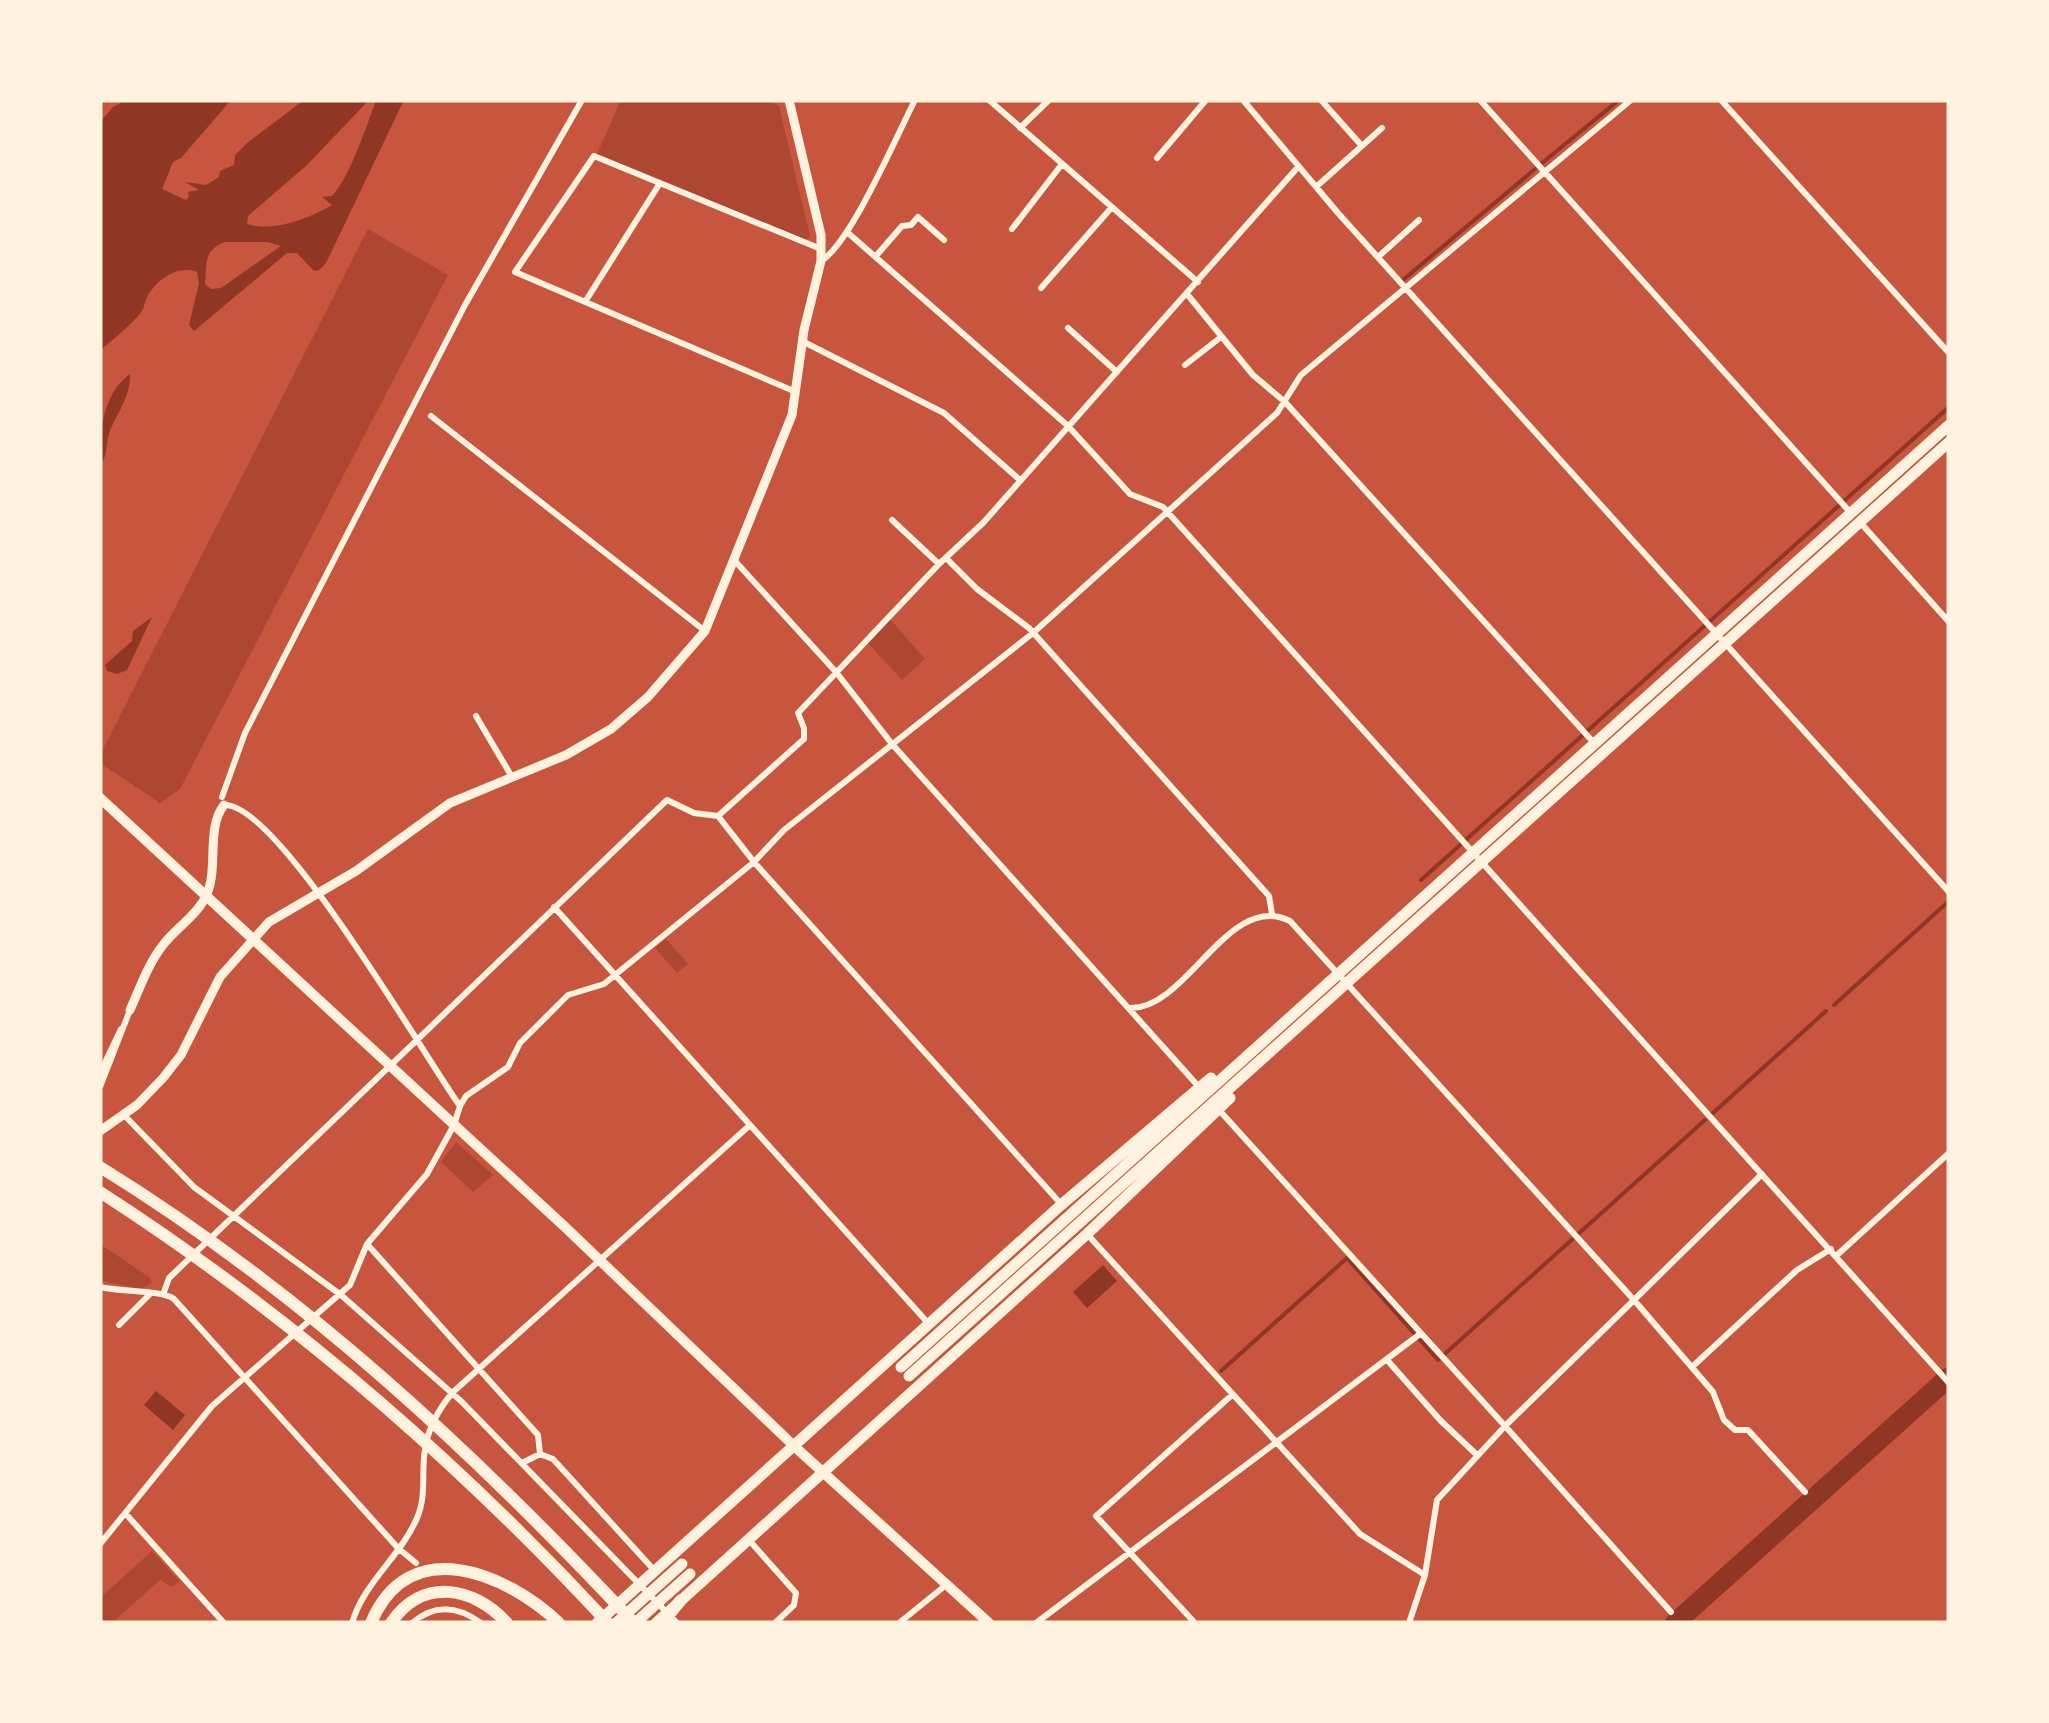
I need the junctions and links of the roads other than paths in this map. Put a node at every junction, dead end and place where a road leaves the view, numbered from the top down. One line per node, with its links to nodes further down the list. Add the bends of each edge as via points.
1 (582, 100): 64 (street, via 465,305 245,732)
2 (789, 100): 27 (street)
3 (915, 100): 25 (street)
4 (989, 100): 13 (street)
5 (1048, 100): 13 (street)
6 (1206, 100): 16 (street)
7 (1243, 100): 18 (street)
8 (1480, 100): 19 (street)
9 (1631, 100): 19 (street)
10 (1721, 100): 39 (street)
11 (1322, 101): 12 (street); 15 (street)
12 (1316, 109)
13 (1020, 128): 17 (street)
14 (1382, 128): 15 (street)
15 (1362, 146): 21 (street)
16 (1157, 158)
17 (1062, 164): 22 (street); 24 (street)
18 (1298, 167): 21 (street); 31 (street)
19 (1544, 171): 32 (street); 49 (street)
20 (660, 183): 27 (street); 35 (street); 35 (street, via 594,156 515,272)
21 (1316, 187): 29 (street)
22 (1112, 208): 31 (street); 33 (street)
23 (1419, 220): 29 (street)
24 (1012, 230)
25 (847, 232): 28 (street); 30 (street)
26 (944, 240): 28 (street, via 921,214)
27 (821, 249): 30 (street)
28 (876, 256): 46 (street)
29 (1378, 257): 32 (street)
30 (822, 261): 37 (street)
31 (1198, 282): 34 (street)
32 (1404, 286): 43 (street, via 1300,376); 55 (street)
33 (1040, 288)
34 (1187, 294): 36 (street); 41 (street)
35 (585, 302): 42 (street)
36 (1220, 337): 40 (street); 43 (street)
37 (802, 340): 42 (street); 48 (street, via 944,413)
38 (1068, 341): 41 (street, via 1071,331)
39 (1949, 353)
40 (1186, 365)
41 (1117, 372): 46 (street)
42 (796, 392): 52 (street)
43 (1285, 402): 50 (street); 60 (street)
44 (431, 416): 56 (street)
45 (1949, 425): 49 (highway)
46 (1068, 426): 48 (street); 50 (street, via 1130,494)
47 (1949, 442): 49 (highway)
48 (1020, 480): 53 (street)
49 (1849, 510): 54 (street); 55 (highway)
50 (1167, 511): 57 (street); 66 (street)
51 (892, 520): 53 (street)
52 (735, 561): 56 (street); 58 (street)
53 (942, 561): 57 (street); 58 (street)
54 (1949, 622)
55 (1714, 630): 60 (highway); 66 (highway); 68 (street)
56 (705, 631): 62 (street, via 611,729)
57 (1033, 632): 61 (street); 72 (street, via 1269,896)
58 (836, 672): 61 (street); 65 (street, via 798,712 804,739)
59 (476, 716): 62 (street)
60 (1588, 736): 66 (highway)
61 (892, 744): 67 (street); 75 (street)
62 (512, 777): 69 (street, via 450,803)
63 (100, 798): 70 (main road)
64 (223, 801): 69 (street, via 260,826); 70 (street)
65 (718, 816): 67 (street); 71 (street, via 667,800)
66 (1470, 849): 74 (highway); 92 (street)
67 (754, 862): 73 (street); 94 (street)
68 (1949, 892)
69 (319, 894): 77 (street); 86 (street, via 269,922 236,958 214,986 181,1055)
70 (206, 896): 76 (street, via 163,946); 80 (main road)
71 (554, 906): 73 (street); 77 (street)
72 (1272, 914): 74 (street, via 1295,926); 75 (street, via 1246,921 1152,1006)
73 (615, 976): 84 (street, via 568,995 520,1043 508,1067); 88 (street)
74 (1343, 978): 78 (highway); 79 (highway); 104 (street)
75 (1128, 1008): 83 (street)
76 (130, 1010): 81 (street); 82 (street)
77 (416, 1039): 80 (street); 84 (street)
78 (1263, 1040): 79 (highway, via 905,1371); 83 (highway)
79 (1273, 1050): 85 (highway)
80 (390, 1065): 87 (main road); 95 (street)
81 (100, 1074)
82 (100, 1087)
83 (1199, 1087): 94 (highway)
84 (460, 1106): 87 (street)
85 (1219, 1110): 96 (highway); 107 (street)
86 (124, 1115): 89 (street); 95 (street, via 194,1187)
87 (454, 1125): 97 (street, via 427,1174); 99 (main road)
88 (750, 1126): 99 (street); 105 (street)
89 (100, 1131)
90 (1949, 1153): 98 (street)
91 (100, 1167): 144 (highway, via 244,1266 370,1365 507,1489)
92 (1762, 1174): 98 (street); 104 (street)
93 (100, 1192): 143 (highway, via 224,1276 356,1380 494,1504)
94 (1061, 1204): 105 (highway)
95 (233, 1215): 102 (street, via 168,1278); 103 (street)
96 (1087, 1234): 114 (street); 121 (highway)
97 (367, 1244): 103 (street); 110 (street)
98 (1833, 1253): 109 (street, via 1797,1270); 112 (street)
99 (599, 1261): 110 (street); 117 (main road)
100 (100, 1286): 101 (street)
101 (151, 1292): 102 (street); 106 (street)
102 (164, 1292): 111 (street)
103 (341, 1295): 111 (street); 113 (street)
104 (1634, 1300): 109 (street); 115 (street)
105 (929, 1324): 117 (highway)
106 (119, 1325)
107 (1418, 1336): 108 (street); 115 (street)
108 (1388, 1361): 116 (street); 119 (street)
109 (1692, 1367): 122 (street, via 1730,1426 1748,1430)
110 (478, 1369): 113 (street); 118 (street, via 538,1435)
111 (245, 1377): 123 (street, via 201,1418); 126 (street)
112 (1949, 1383)
113 (452, 1393): 120 (street); 126 (street, via 430,1429 420,1512)
114 (1232, 1394): 116 (street); 127 (street, via 1096,1516)
115 (1506, 1426): 119 (street); 133 (street)
116 (1277, 1444): 127 (street); 130 (street, via 1360,1534)
117 (794, 1446): 121 (main road); 129 (highway)
118 (540, 1454): 120 (street); 129 (street, via 554,1459)
119 (1477, 1456): 130 (street, via 1437,1500)
120 (524, 1462): 146 (street)
121 (822, 1472): 124 (highway); 131 (main road)
122 (1805, 1492)
123 (125, 1512): 125 (street); 134 (street)
124 (748, 1539): 132 (highway); 147 (street, via 796,1593 794,1605)
125 (100, 1544)
126 (398, 1548): 128 (street); 135 (street)
127 (1132, 1553): 150 (street); 151 (street)
128 (416, 1563)
129 (654, 1570): 142 (highway)
130 (1425, 1576): 152 (street)
131 (946, 1585): 148 (street); 149 (main road)
132 (681, 1600): 145 (highway)
133 (1670, 1612)
134 (224, 1623)
135 (352, 1623)
136 (370, 1623): 141 (highway, via 404,1581 458,1569 508,1584)
137 (391, 1623): 140 (highway, via 419,1597 450,1590 486,1603)
138 (412, 1623): 139 (street, via 445,1608)
139 (481, 1623)
140 (507, 1623)
141 (559, 1623)
142 (597, 1623)
143 (612, 1623): 144 (highway, via 686,1569)
144 (634, 1623)
145 (659, 1623)
146 (678, 1623)
147 (775, 1623)
148 (899, 1623)
149 (988, 1623)
150 (1036, 1623)
151 (1195, 1623)
152 (1409, 1623)

